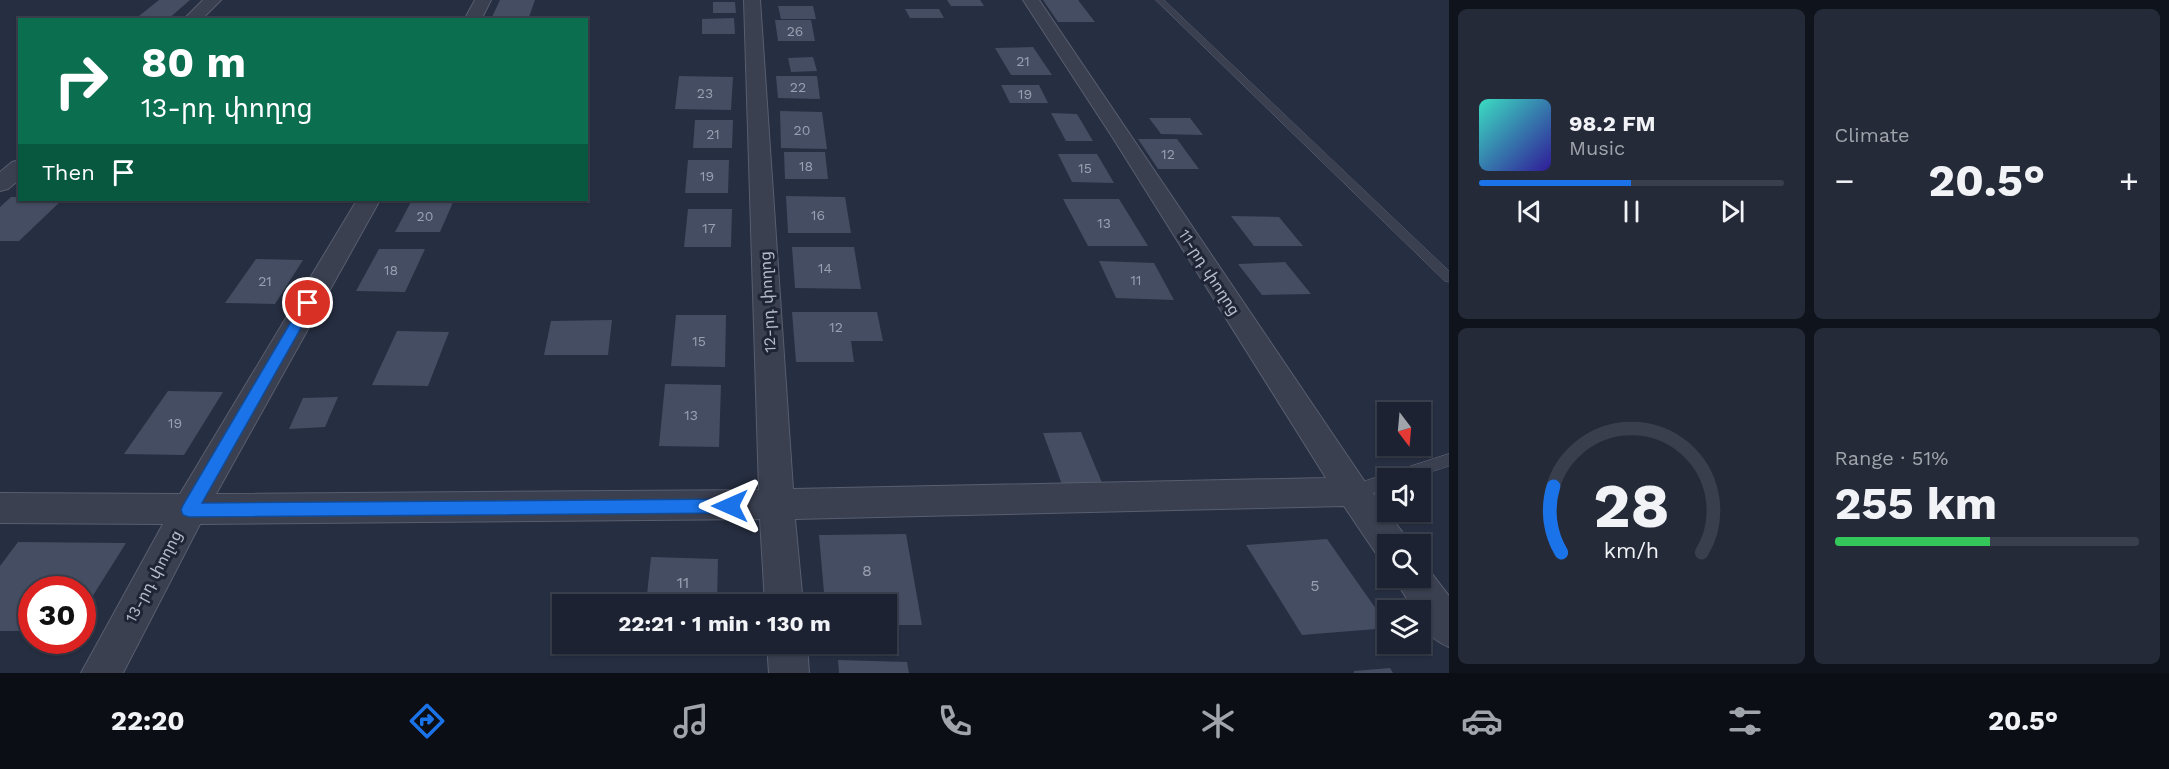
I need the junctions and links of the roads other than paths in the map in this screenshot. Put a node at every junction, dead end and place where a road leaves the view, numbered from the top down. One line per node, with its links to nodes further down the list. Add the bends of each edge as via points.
1 (213, 0): 6 (street)
2 (483, 0): 7 (street)
3 (752, 0): 16 (street, 12-րդ փողոց)
4 (1031, 0): 15 (street, 11-րդ փողոց)
5 (1160, 0): 11 (lane)
6 (193, 18)
7 (473, 18)
8 (18, 169): 9 (street)
9 (0, 184)
10 (367, 201): 18 (street, 13-րդ փողոց)
11 (1449, 278)
12 (1449, 460): 13 (lane)
13 (1425, 468)
14 (1377, 484): 15 (lane)
15 (1353, 492): 16 (street); 19 (street, 11-րդ փողոց)
16 (777, 506): 18 (street); 21 (street, 12-րդ փողոց)
17 (0, 507): 18 (street)
18 (189, 510): 24 (street, 13-րդ փողոց)
19 (1383, 534)
20 (1420, 588): 22 (street)
21 (783, 594)
22 (1449, 628)
23 (788, 654): 25 (street)
24 (101, 673)
25 (789, 673)

